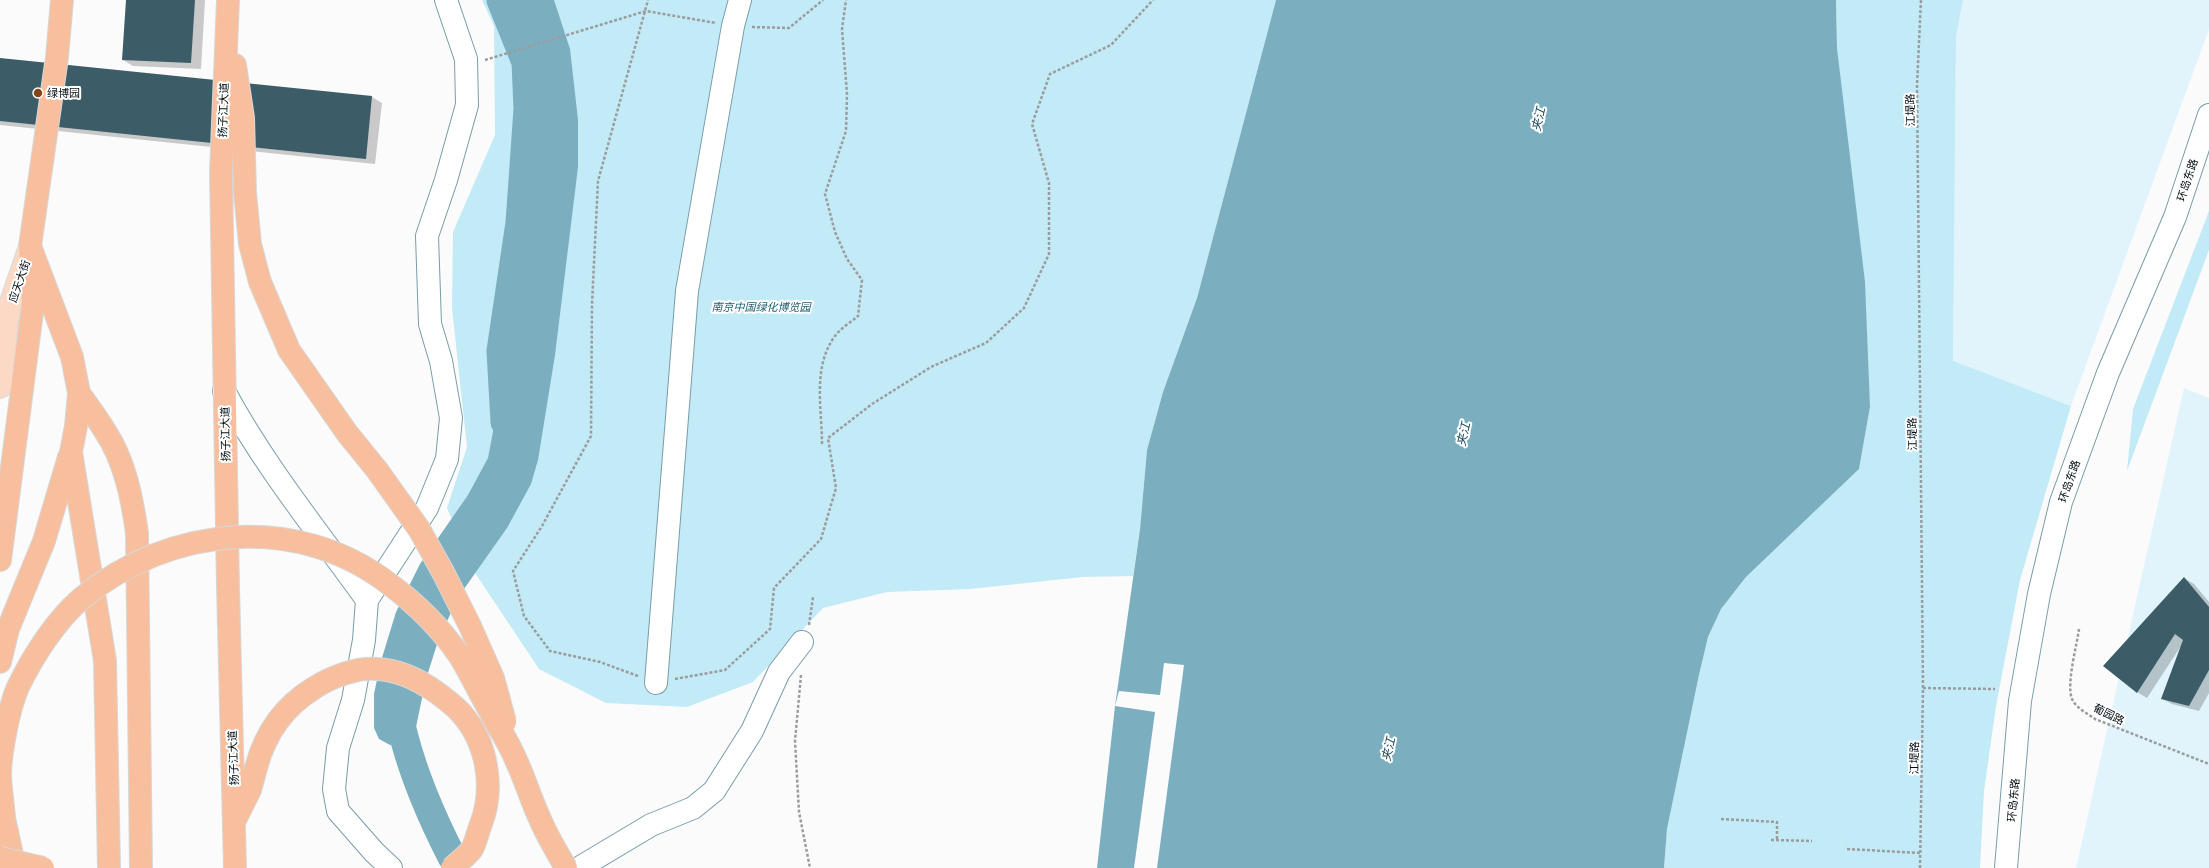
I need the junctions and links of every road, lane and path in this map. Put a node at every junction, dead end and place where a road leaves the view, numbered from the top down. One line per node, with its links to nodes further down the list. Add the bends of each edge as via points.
1 (62, 0): 14 (highway, via 57,57)
2 (446, 0): 22 (street, via 466,60 466,105 446,180 427,236 430,324 442,361 451,418 447,459 427,508)
3 (648, 0): 10 (path)
4 (740, 0): 11 (street)
5 (824, 0): 11 (path, via 789,28)
6 (846, 0): 18 (path, via 842,29 847,94 846,131 825,194 835,232 847,259 862,280 858,316 835,336 823,360 819,402)
7 (1153, 0): 27 (path, via 1111,45 1050,74 1032,124 1049,182 1049,254 1024,308 986,343 931,367 872,404 828,438 836,488 821,539 774,588 770,629 725,670)
8 (1921, 0): 28 (path, 江堤路, via 1917,85)
9 (227, 7): 16 (highway, 扬子江大道, via 221,173); 30 (highway, bridge, via 243,118 245,193 250,244 260,282 289,350 419,529 444,574 493,678)
10 (646, 11): 11 (path); 12 (path); 27 (path, via 598,181 592,304 591,436 542,526 513,571 524,616 550,651 600,662)
11 (733, 26): 27 (street, via 688,290)
12 (488, 60)
13 (2209, 115): 51 (street, 环岛东路, via 2175,218 2108,373 2061,502 2039,594 2020,702)
14 (30, 246): 15 (main road, 应天大街, via 8,311); 17 (highway, via 72,357); 20 (highway, via 33,304)
15 (0, 387)
16 (224, 391): 22 (street, via 260,449); 33 (highway, 扬子江大道)
17 (79, 394): 19 (highway); 43 (highway, via 106,432 122,467 132,503 136,533)
18 (822, 444)
19 (71, 452): 25 (highway, via 44,541 8,629); 42 (highway, via 105,661)
20 (0, 560)
21 (813, 597): 24 (path)
22 (367, 600): 45 (street, via 364,640 353,700 338,748 334,789 338,811)
23 (2079, 629): 31 (path, 葡园路, via 2070,685 2072,699 2080,709 2096,719)
24 (805, 635): 48 (street, via 779,672 752,731 714,791 693,808 651,825)
25 (0, 662)
26 (802, 669): 49 (path, via 795,741 799,812)
27 (656, 682)
28 (1924, 688): 29 (path); 38 (path, 江堤路)
29 (1995, 689)
30 (515, 758): 40 (highway, bridge, via 458,655 425,613 387,582 354,561 310,543 262,538 215,538 177,546 110,577 81,599 38,652 18,689 6,734 0,772 4,818); 47 (highway, bridge, via 541,822)
31 (2209, 764)
32 (1721, 819): 35 (path, via 1777,822)
33 (235, 820): 44 (highway, 扬子江大道); 46 (highway, bridge, via 250,790 262,747 273,725 287,707 321,684 349,674 377,669 400,674 424,684 461,712 483,750 487,766 488,799 484,816 472,849)
34 (1771, 840): 35 (path)
35 (1777, 840): 36 (path)
36 (1812, 841)
37 (1847, 849): 38 (path)
38 (1920, 853): 50 (path, 江堤路)
39 (0, 858): 41 (highway, bridge)
40 (15, 868)
41 (43, 868)
42 (109, 868)
43 (141, 868)
44 (235, 868)
45 (391, 868)
46 (452, 868)
47 (566, 868)
48 (579, 868)
49 (810, 868)
50 (1920, 868)
51 (2006, 868)

